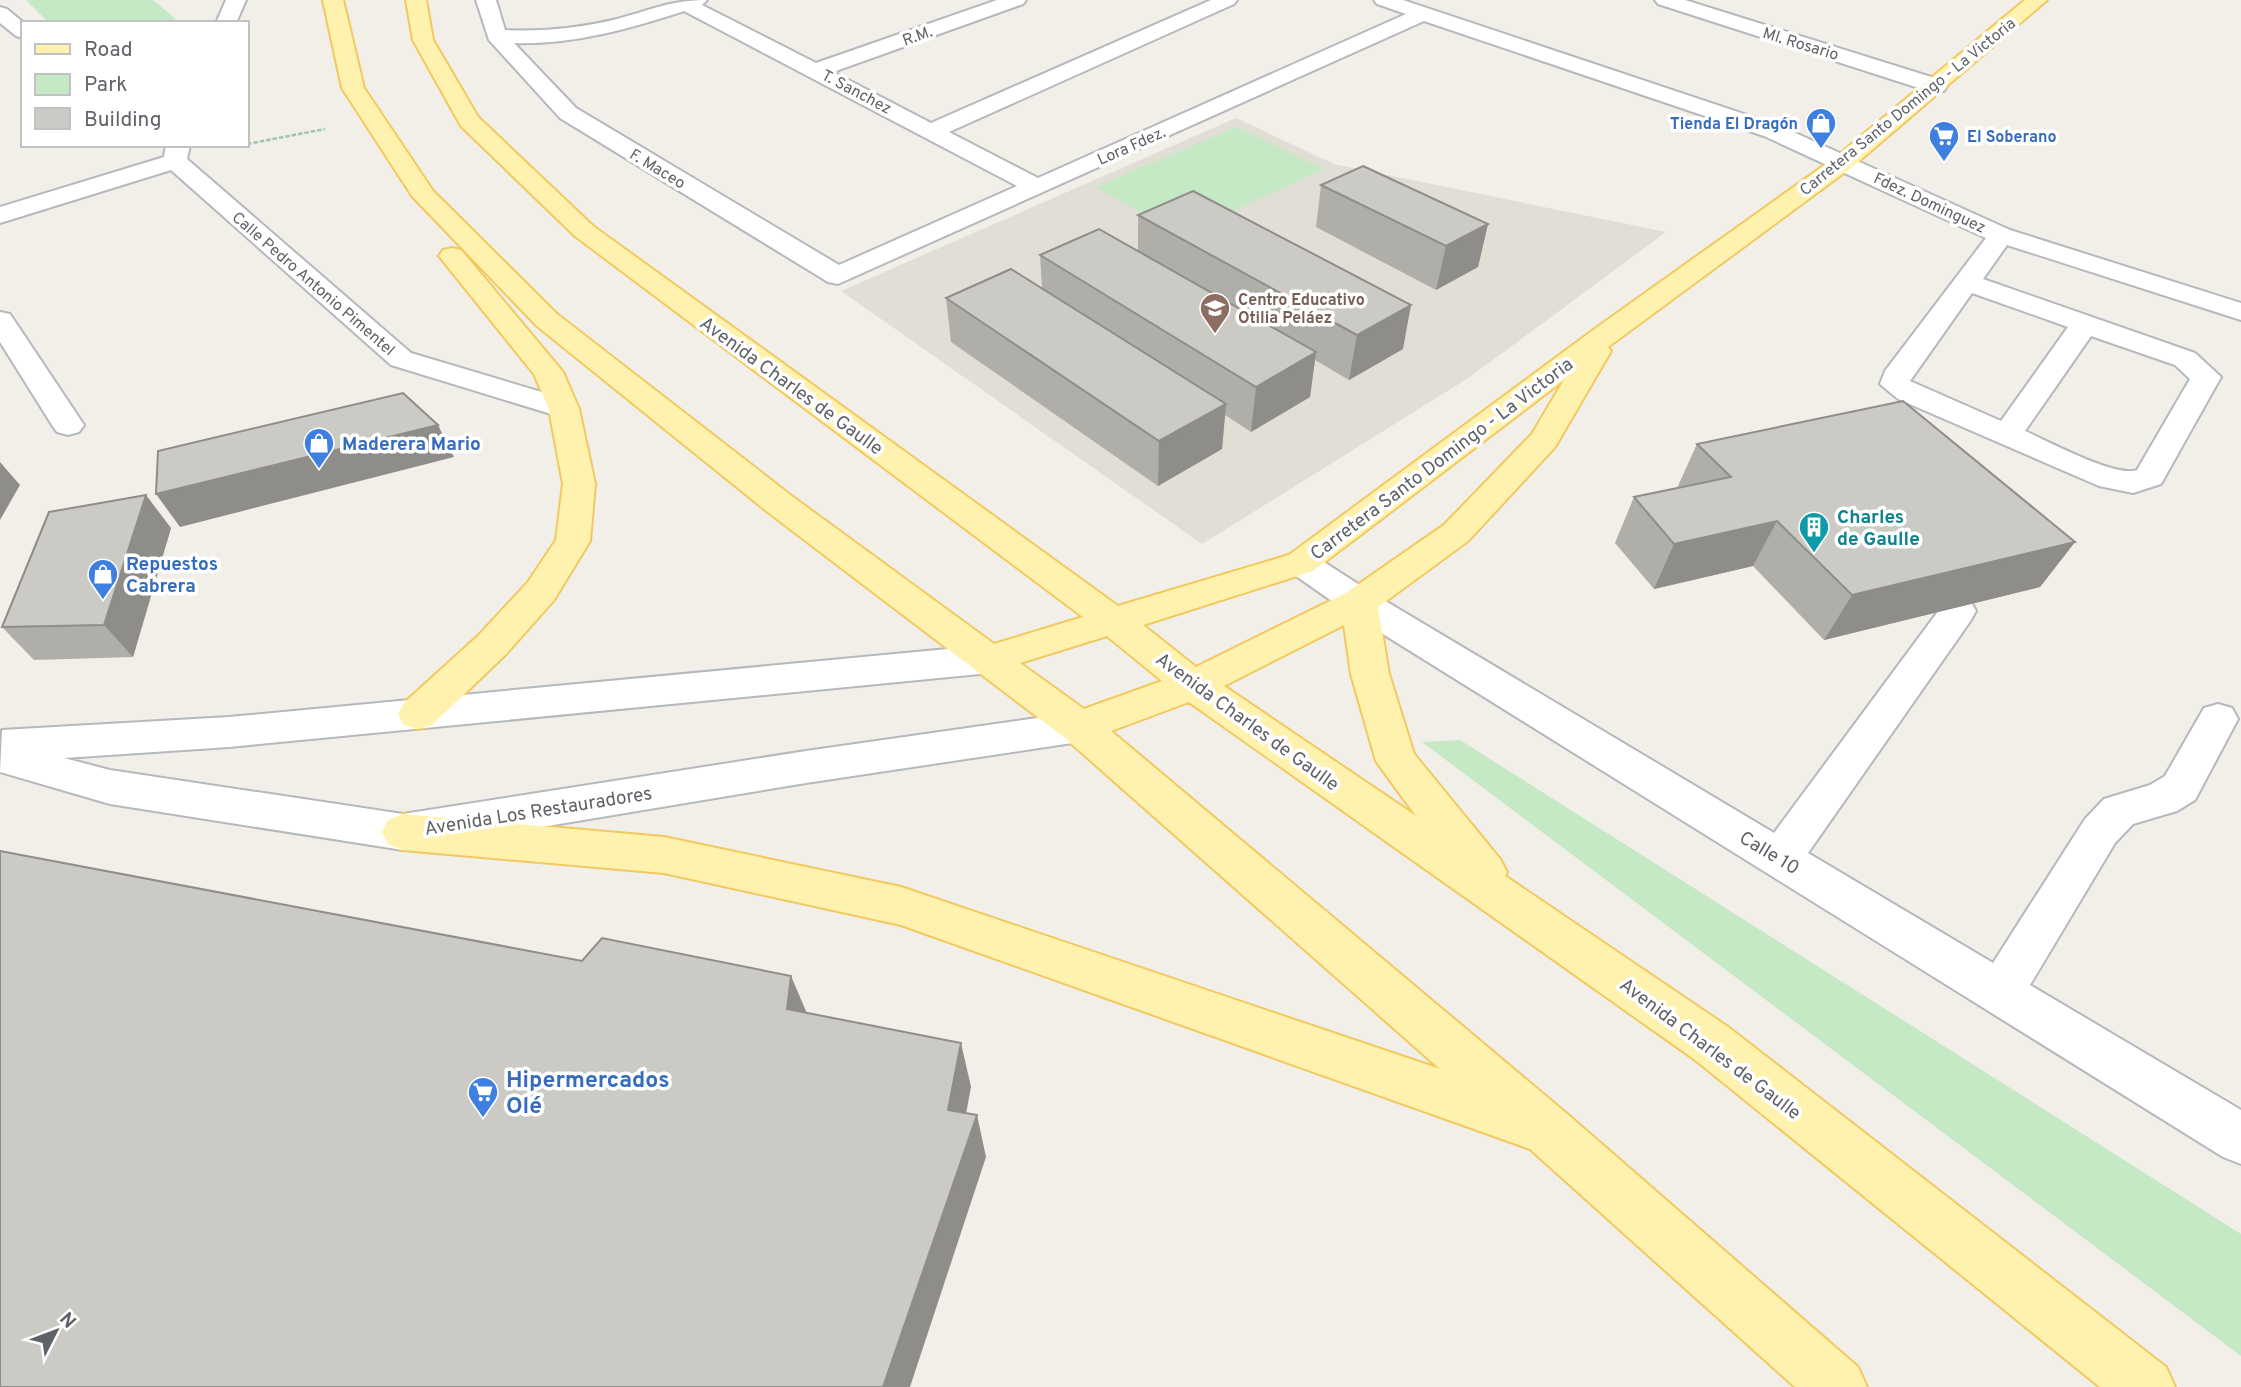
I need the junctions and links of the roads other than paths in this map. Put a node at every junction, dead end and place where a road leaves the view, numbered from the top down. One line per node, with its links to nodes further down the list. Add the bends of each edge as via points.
1 (236, 0): 13 (street)
2 (333, 0): 22 (main road, via 353,88)
3 (416, 0): 37 (main road, Avenida Charles de Gaulle, via 423,40 469,121 584,232)
4 (486, 0): 15 (street)
5 (1016, 0): 16 (street, R.M.)
6 (1227, 0): 18 (street)
7 (1384, 0): 12 (street, Fdez. Dominguez)
8 (1665, 0): 17 (street, Ml. Rosario)
9 (2037, 0): 17 (main road, Carretera Santo Domingo - La Victoria)
10 (691, 2): 15 (street, via 576,35); 16 (street, T. Sanchez)
11 (0, 13): 14 (street)
12 (1423, 13): 20 (street, Fdez. Dominguez, via 1772,131); 21 (street, Lora Fdez.)
13 (227, 21)
14 (21, 30)
15 (496, 36): 25 (street, F. Maceo, via 568,113)
16 (818, 71): 18 (street, T. Sanchez)
17 (1936, 86): 20 (main road, Carretera Santo Domingo - La Victoria)
18 (933, 131): 21 (street, T. Sanchez)
19 (170, 151): 23 (street); 31 (street, Calle Pedro Antonio Pimentel, via 401,359)
20 (1844, 162): 24 (street, Fdez. Dominguez); 30 (main road, Carretera Santo Domingo - La Victoria)
21 (1037, 187): 25 (street, Lora Fdez.)
22 (424, 196): 31 (main road, via 419,215 548,372); 38 (main road, via 547,320 781,505)
23 (0, 215)
24 (2001, 235): 26 (street); 27 (street, Fdez. Dominguez)
25 (838, 276)
26 (1966, 282): 29 (street); 33 (street, via 1895,384)
27 (2241, 312)
28 (0, 320): 32 (street)
29 (2085, 324): 33 (street); 33 (street, via 2185,359 2206,377 2149,477 2138,484 2120,482)
30 (1606, 334): 34 (main road, Carretera Santo Domingo - La Victoria); 35 (main road, Carretera Santo Domingo - La Victoria, via 1544,440 1456,533)
31 (564, 408): 40 (main road, via 579,484 573,541 541,591 492,645)
32 (68, 425)
33 (2007, 435)
34 (1301, 563): 35 (street, Calle 10); 37 (main road, Carretera Santo Domingo - La Victoria)
35 (1359, 602): 39 (main road, Carretera Santo Domingo - La Victoria); 46 (street, Calle 10); 47 (main road, via 1370,674 1396,761)
36 (1958, 611): 46 (street)
37 (1113, 621): 38 (main road, Carretera Santo Domingo - La Victoria); 39 (main road, Avenida Charles de Gaulle)
38 (990, 659): 40 (street); 42 (main road)
39 (1193, 685): 42 (main road, Carretera Santo Domingo - La Victoria); 47 (main road, Avenida Charles de Gaulle)
40 (418, 714): 43 (street, via 229,732)
41 (2218, 719): 48 (street, via 2180,788 2162,799 2119,811 2100,831)
42 (1079, 727): 45 (street, Avenida Los Restauradores); 49 (main road)
43 (0, 746)
44 (0, 756): 45 (street, Avenida Los Restauradores, via 110,788)
45 (403, 832): 49 (main road, via 664,855 901,906)
46 (1780, 858): 48 (street, Calle 10)
47 (1510, 904): 52 (main road, Avenida Charles de Gaulle, via 1711,1043)
48 (2000, 992): 50 (street, Calle 10)
49 (1548, 1131): 51 (main road)
50 (2241, 1139)
51 (1838, 1387)
52 (2147, 1387)

